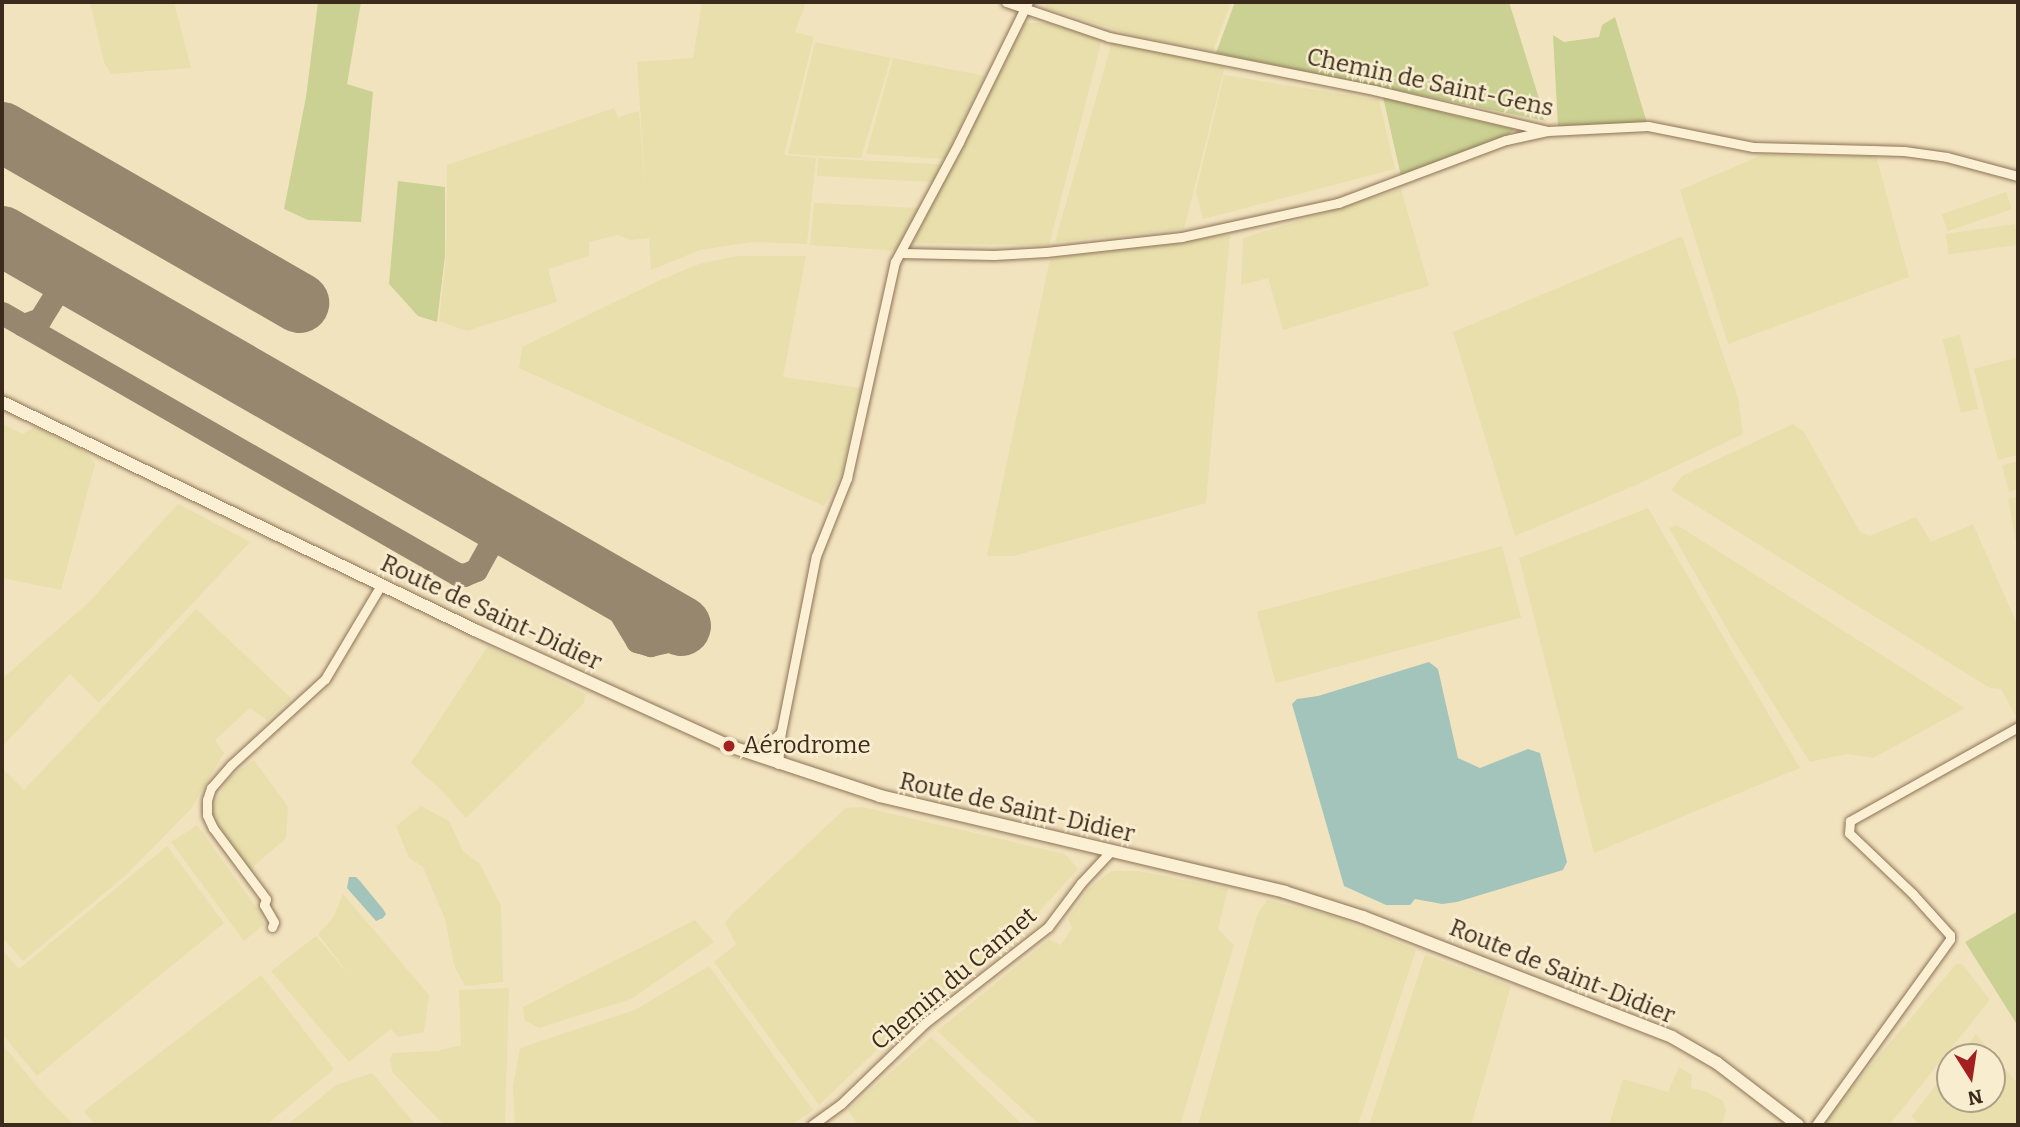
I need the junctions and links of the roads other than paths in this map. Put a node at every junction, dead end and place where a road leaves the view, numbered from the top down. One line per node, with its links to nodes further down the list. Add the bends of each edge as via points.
1 (1006, 2): 2 (street, Chemin de Saint-Gens)
2 (1026, 5): 3 (street, Chemin de Saint-Gens, via 1109,37 1374,90); 5 (street)
3 (1548, 131): 4 (street, Chemin de Saint-Gens, via 1648,126 1752,147 1904,151); 5 (street, via 1506,141 1338,203 1182,237 994,255)
4 (2018, 176)
5 (902, 253): 9 (street, via 895,262 847,478 816,556)
6 (2, 402): 7 (main road, Route de Saint-Didier)
7 (381, 585): 10 (main road, Route de Saint-Didier); 13 (street, via 326,679 231,765 207,800 213,828 266,899)
8 (2018, 727): 16 (street, via 1850,821 1849,834 1913,894 1950,939)
9 (779, 735): 10 (street, via 766,747); 11 (street)
10 (746, 752): 11 (main road, Route de Saint-Didier)
11 (775, 763): 12 (main road, Route de Saint-Didier, via 880,796)
12 (1110, 852): 14 (street, Chemin du Cannet, via 1048,927 925,1023 841,1104); 15 (main road, Route de Saint-Didier, via 1324,903 1608,1011 1694,1048)
13 (272, 927)
14 (812, 1125)
15 (1798, 1125)
16 (1816, 1125)

